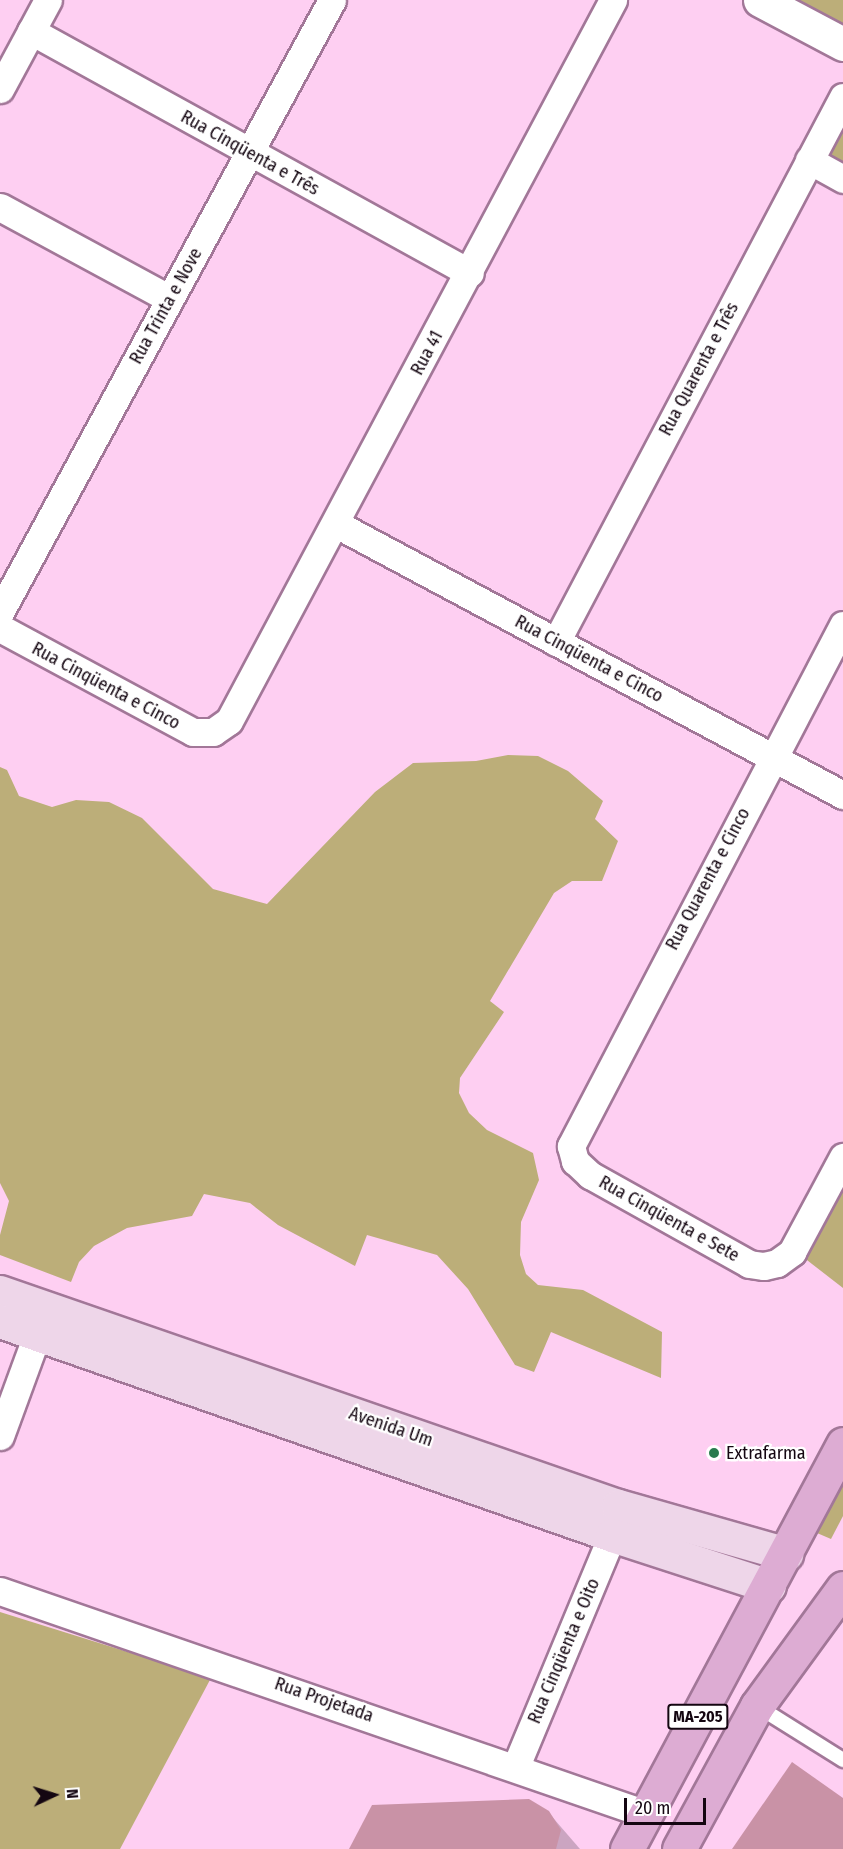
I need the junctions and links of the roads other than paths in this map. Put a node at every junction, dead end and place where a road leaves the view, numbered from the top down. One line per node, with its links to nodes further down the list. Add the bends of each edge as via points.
1 (48, 0): 5 (street)
2 (332, 0): 9 (street, Rua Trinta e Nove)
3 (613, 0): 13 (street, Rua 41)
4 (760, 0): 6 (street)
5 (31, 32): 7 (street); 9 (street, Rua Cinqüenta e Três)
6 (843, 44)
7 (0, 89)
8 (843, 97): 10 (street, Rua Quarenta e Três)
9 (249, 153): 13 (street, Rua Cinqüenta e Três); 14 (street, Rua Trinta e Nove)
10 (809, 160): 11 (street); 19 (street, Rua Quarenta e Três)
11 (843, 179)
12 (0, 207): 14 (street)
13 (470, 273): 15 (street, Rua 41)
14 (170, 299): 16 (street, Rua Trinta e Nove)
15 (336, 524): 19 (street, Rua Cinqüenta e Cinco); 20 (street, Rua 41)
16 (0, 612)
17 (843, 626): 21 (street, Rua Quarenta e Cinco)
18 (0, 628): 20 (street, Rua Cinqüenta e Cinco, via 194,732 213,732 230,721)
19 (556, 642): 21 (street, Rua Cinqüenta e Cinco)
20 (239, 705)
21 (772, 757): 22 (street, Rua Cinqüenta e Cinco); 23 (street, Rua Quarenta e Cinco)
22 (843, 795)
23 (575, 1133): 24 (street, Rua Cinqüenta e Sete, via 571,1146 575,1161 590,1175 749,1264 777,1263 792,1252)
24 (843, 1157)
25 (0, 1292): 27 (main road, Avenida Um)
26 (0, 1321): 27 (main road, Avenida Um)
27 (42, 1321): 28 (street); 30 (main road, Avenida Um); 31 (main road, Avenida Um, via 618,1506)
28 (0, 1436)
29 (843, 1444): 31 (main road, MA-205)
30 (612, 1535): 32 (main road, Avenida Um); 37 (street, Rua Cinqüenta e Oito)
31 (786, 1554): 32 (main road, MA-205)
32 (769, 1586): 38 (main road, MA-205)
33 (843, 1588): 35 (main road, MA-205)
34 (0, 1591): 37 (street, Rua Projetada)
35 (757, 1706): 36 (lane); 40 (main road, MA-205)
36 (843, 1760)
37 (516, 1766): 38 (street, Rua Projetada)
38 (646, 1814): 39 (main road, MA-205)
39 (627, 1849)
40 (679, 1849)

